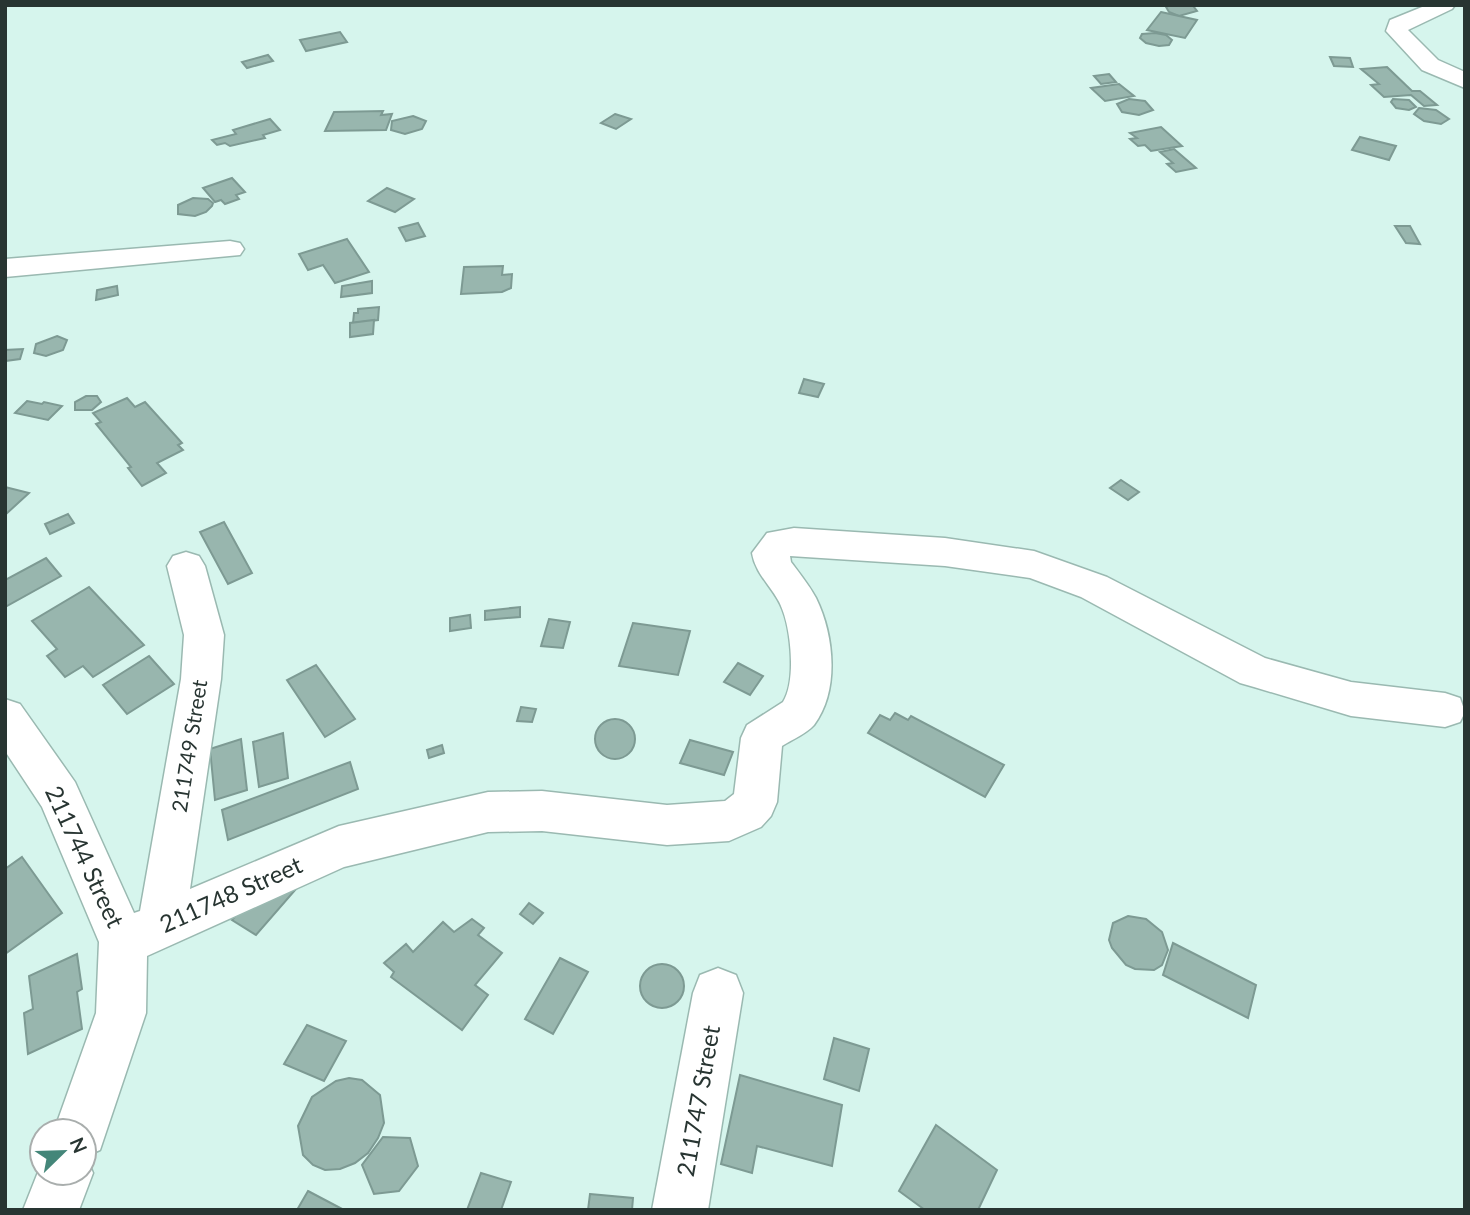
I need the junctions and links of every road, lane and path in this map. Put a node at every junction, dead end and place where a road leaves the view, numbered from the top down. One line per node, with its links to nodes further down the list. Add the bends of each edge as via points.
1 (1445, 5): 2 (street, via 1398,25 1397,31 1430,65)
2 (1465, 82)
3 (230, 249): 4 (street)
4 (5, 268)
5 (186, 566): 8 (street, 211749 Street, via 204,635 201,679)
6 (1445, 710): 8 (street, 211748 Street, via 1350,699 1254,671 1094,587 1034,565 945,552 780,543 770,553 771,562 797,599 809,633 810,683 799,712 762,738 755,802 745,813 729,821 667,825 542,811 488,812 339,847)
7 (5, 716): 8 (street, 211744 Street, via 60,796)
8 (142, 934): 10 (street, 211744 Street)
9 (718, 993): 13 (street, 211747 Street)
10 (85, 1117)
11 (60, 1187): 12 (street)
12 (51, 1210)
13 (680, 1210)

